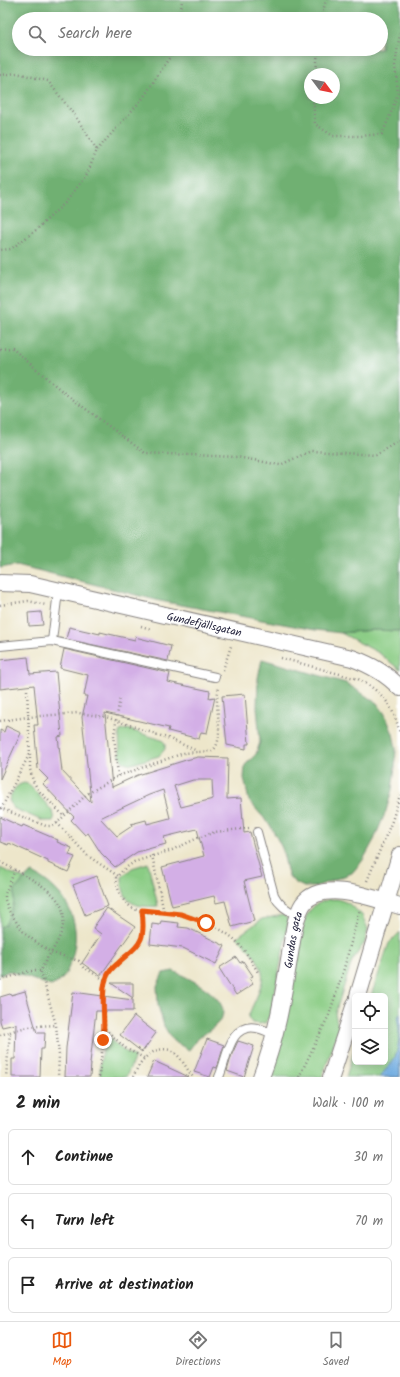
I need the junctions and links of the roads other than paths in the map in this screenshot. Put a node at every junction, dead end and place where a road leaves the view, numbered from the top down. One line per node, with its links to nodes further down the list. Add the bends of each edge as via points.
1 (0, 583): 2 (street, Gundefjällsgatan, via 30,584)
2 (58, 591): 3 (lane); 6 (street, Gundefjällsgatan, via 352,658 379,670)
3 (52, 641): 4 (lane); 5 (lane)
4 (0, 646)
5 (215, 677)
6 (400, 688)
7 (257, 832): 10 (lane, via 277,902)
8 (400, 855): 9 (street)
9 (393, 904): 10 (street, Gundas gata, via 336,891 325,892 308,899); 11 (street)
10 (298, 915): 13 (street, Gundas gata)
11 (359, 993)
12 (352, 1013): 16 (street)
13 (274, 1034): 14 (lane, via 248,1027 237,1033); 15 (street, Gundas gata)
14 (219, 1077)
15 (261, 1077)
16 (331, 1077)

